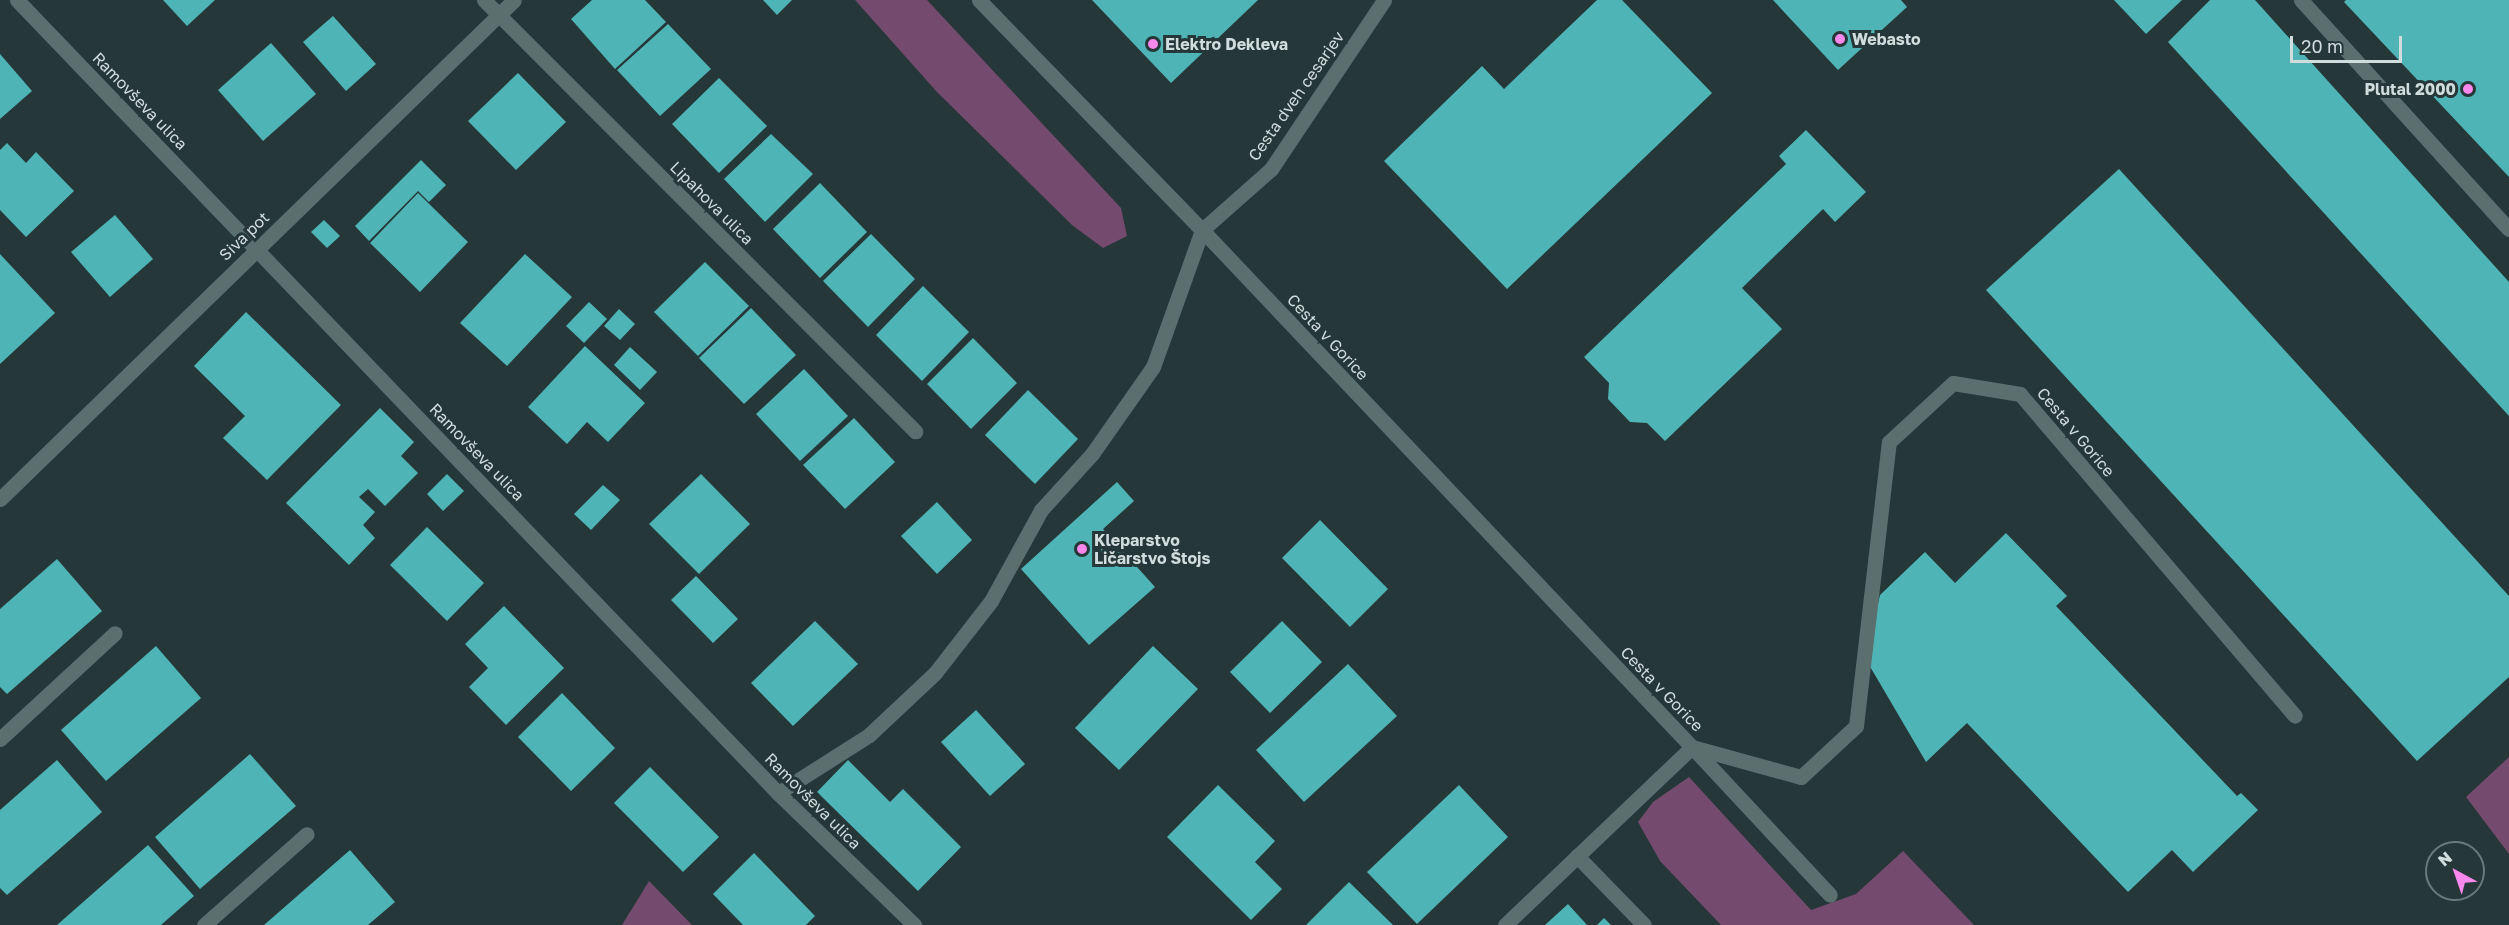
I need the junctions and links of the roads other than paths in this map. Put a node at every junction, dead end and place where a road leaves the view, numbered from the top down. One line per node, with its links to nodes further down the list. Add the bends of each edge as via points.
1 (17, 0): 10 (street, Ramovševa ulica)
2 (484, 0): 7 (street, Lipahova ulica)
3 (514, 0): 7 (street, Siva pot)
4 (979, 0): 9 (street, Cesta v Gorice)
5 (2301, 0): 8 (street)
6 (1377, 3): 9 (street, Cesta dveh cesarjev, via 1271,168)
7 (498, 16): 10 (street, Siva pot); 11 (street, Lipahova ulica)
8 (2509, 229)
9 (1202, 230): 16 (street, Cesta v Gorice); 17 (street, via 1153,367 1092,454 1041,510 991,600 935,673 868,735)
10 (257, 249): 12 (street, Siva pot); 17 (street, Ramovševa ulica)
11 (915, 431)
12 (0, 499)
13 (115, 633): 15 (street)
14 (2295, 716): 16 (street, Cesta v Gorice, via 2020,394 1953,383 1889,442 1856,726 1801,777)
15 (0, 739)
16 (1692, 747): 19 (street); 20 (street)
17 (778, 793): 22 (street, Ramovševa ulica)
18 (307, 834): 21 (street)
19 (1577, 856): 23 (street); 24 (street)
20 (1830, 896)
21 (204, 925)
22 (914, 925)
23 (1505, 925)
24 (1644, 925)

